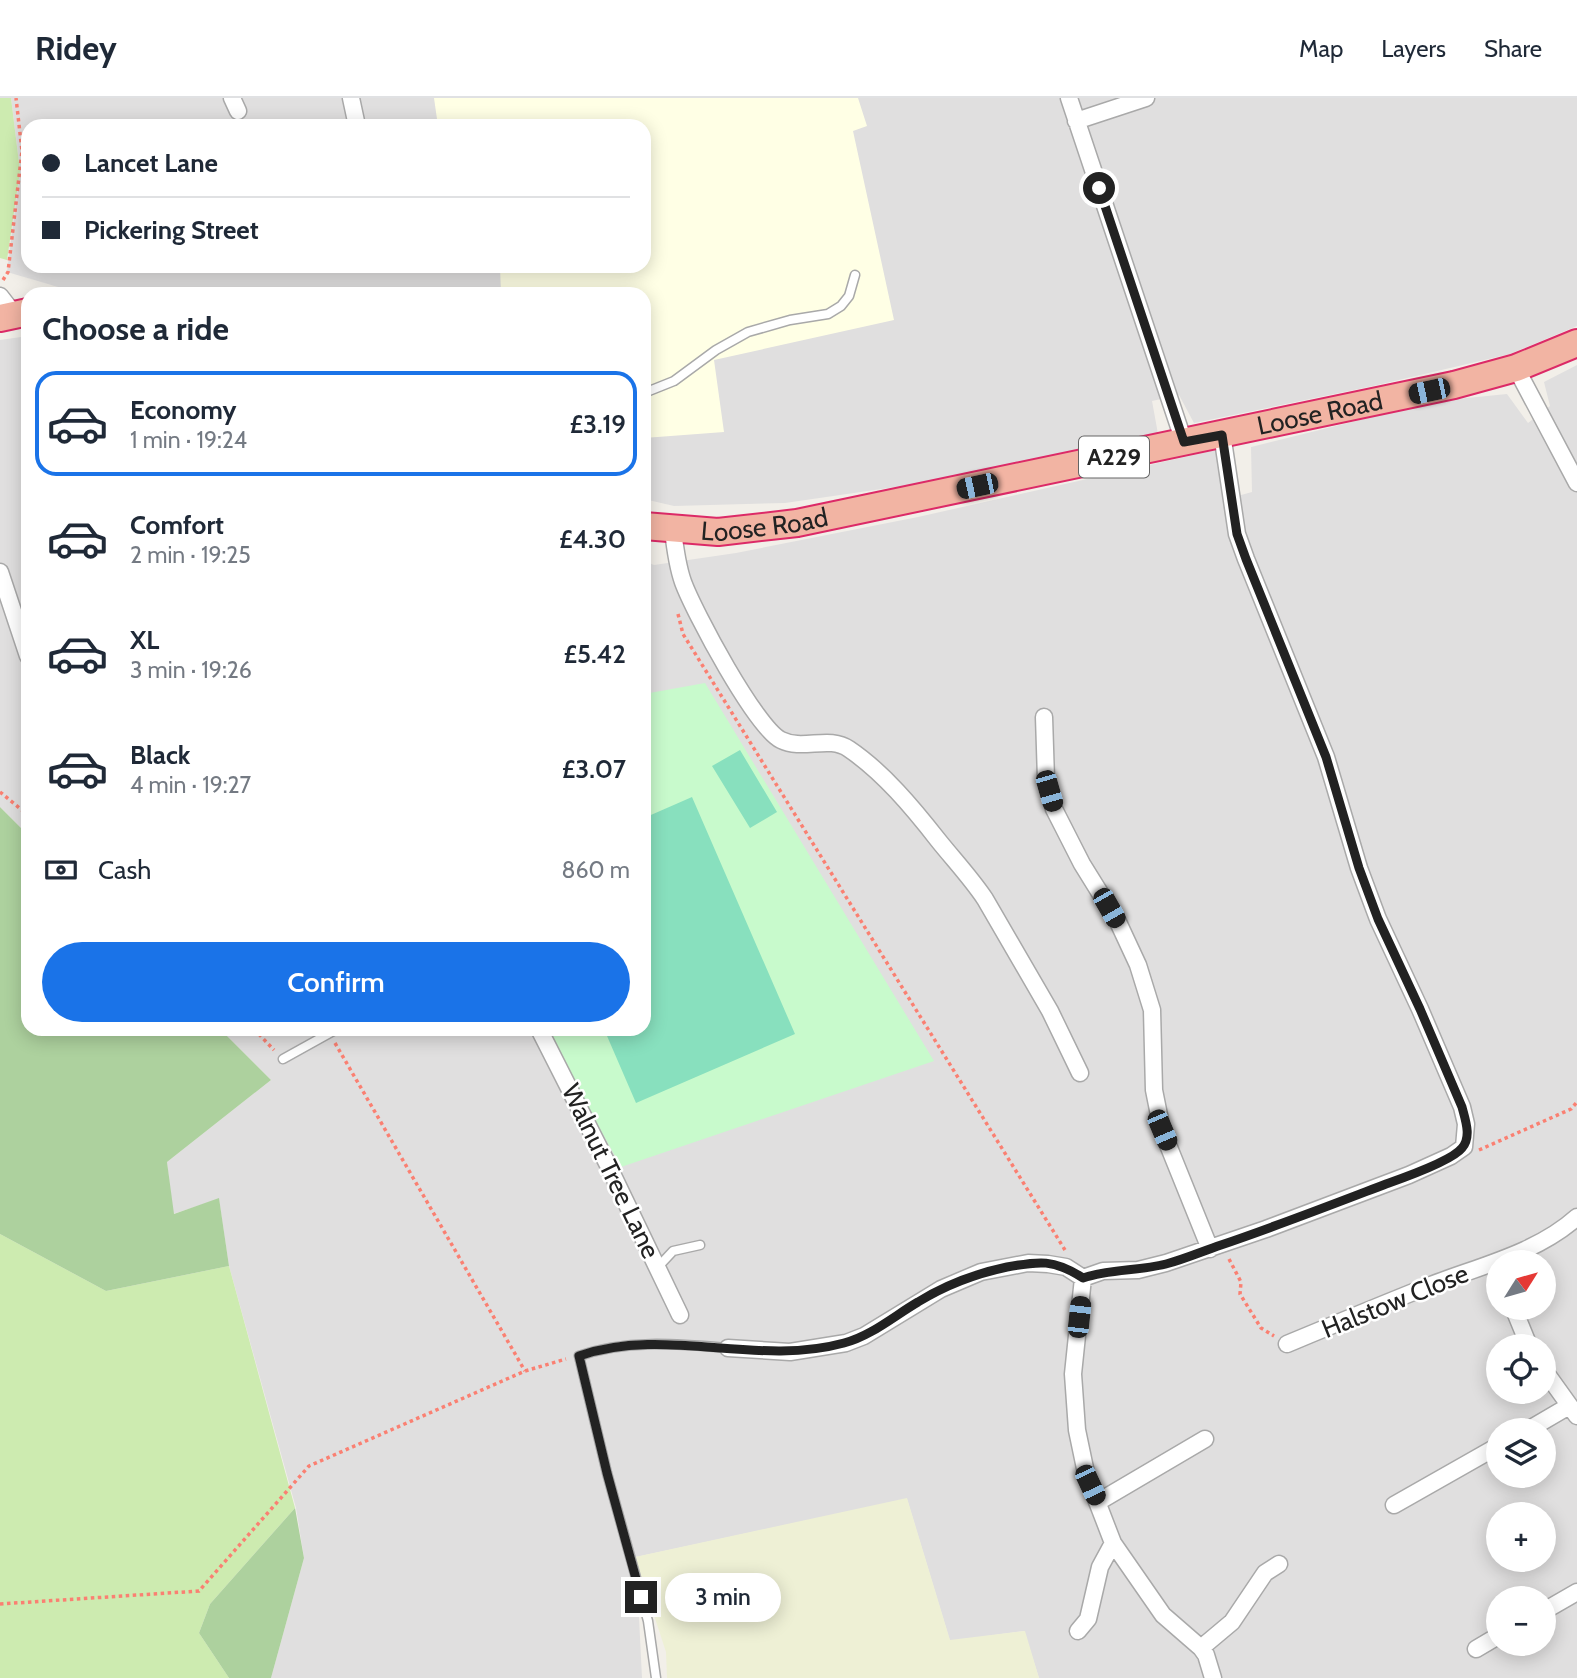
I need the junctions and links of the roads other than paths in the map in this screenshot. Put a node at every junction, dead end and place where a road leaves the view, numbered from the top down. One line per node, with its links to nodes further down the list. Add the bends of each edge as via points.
1 (351, 98): 4 (street)
2 (1069, 98): 5 (street)
3 (1146, 98): 5 (street)
4 (356, 119)
5 (1076, 121): 11 (street)
6 (855, 275): 9 (lane, via 849,296 828,314 748,332 674,381)
7 (1577, 344): 8 (highway, Loose Road / A229)
8 (1516, 368): 10 (highway, Loose Road / A229); 12 (street)
9 (651, 390)
10 (1222, 435): 11 (highway, Loose Road / A229); 24 (street, via 1237,534 1326,757 1378,919 1466,1124 1464,1147 1451,1156)
11 (1184, 442): 14 (highway, Loose Road / A229, via 797,523 718,532)
12 (1577, 484)
13 (651, 527): 14 (highway, Loose Road / A229)
14 (673, 530): 21 (street, via 685,586 759,718 777,738 790,744 844,746 904,797 985,899)
15 (0, 572): 16 (street)
16 (21, 635)
17 (1044, 717): 24 (street, via 1046,779 1054,809 1138,965 1152,1010 1153,1079 1162,1130)
18 (324, 1036): 20 (lane)
19 (542, 1036): 26 (street, Walnut Tree Lane)
20 (283, 1059)
21 (1080, 1073)
22 (1577, 1217): 25 (street, Halstow Close)
23 (699, 1245): 26 (lane, via 673,1251)
24 (1216, 1247): 28 (street, via 1166,1264 1103,1271)
25 (1525, 1250)
26 (658, 1267): 29 (street, Walnut Tree Lane)
27 (1486, 1269): 30 (street, Halstow Close, via 1432,1284)
28 (1083, 1278): 31 (street, via 1066,1267 1048,1264 981,1272 941,1289 846,1343 790,1352); 37 (street, via 1074,1403 1086,1473)
29 (680, 1315)
30 (1287, 1344)
31 (728, 1348): 47 (lane, via 615,1347 579,1356 648,1621)
32 (1556, 1387): 33 (street)
33 (1573, 1411): 34 (street)
34 (1556, 1418)
35 (1205, 1439): 37 (street)
36 (1486, 1454): 38 (street)
37 (1098, 1502): 39 (street)
38 (1394, 1505)
39 (1113, 1543): 43 (street, via 1100,1567 1088,1619); 45 (street, via 1163,1615)
40 (1279, 1564): 45 (street, via 1265,1573 1232,1622)
41 (1577, 1592): 42 (street)
42 (1556, 1604)
43 (1078, 1631)
44 (1486, 1643): 46 (street)
45 (1201, 1648): 48 (street)
46 (1476, 1649)
47 (656, 1678)
48 (1213, 1678)

